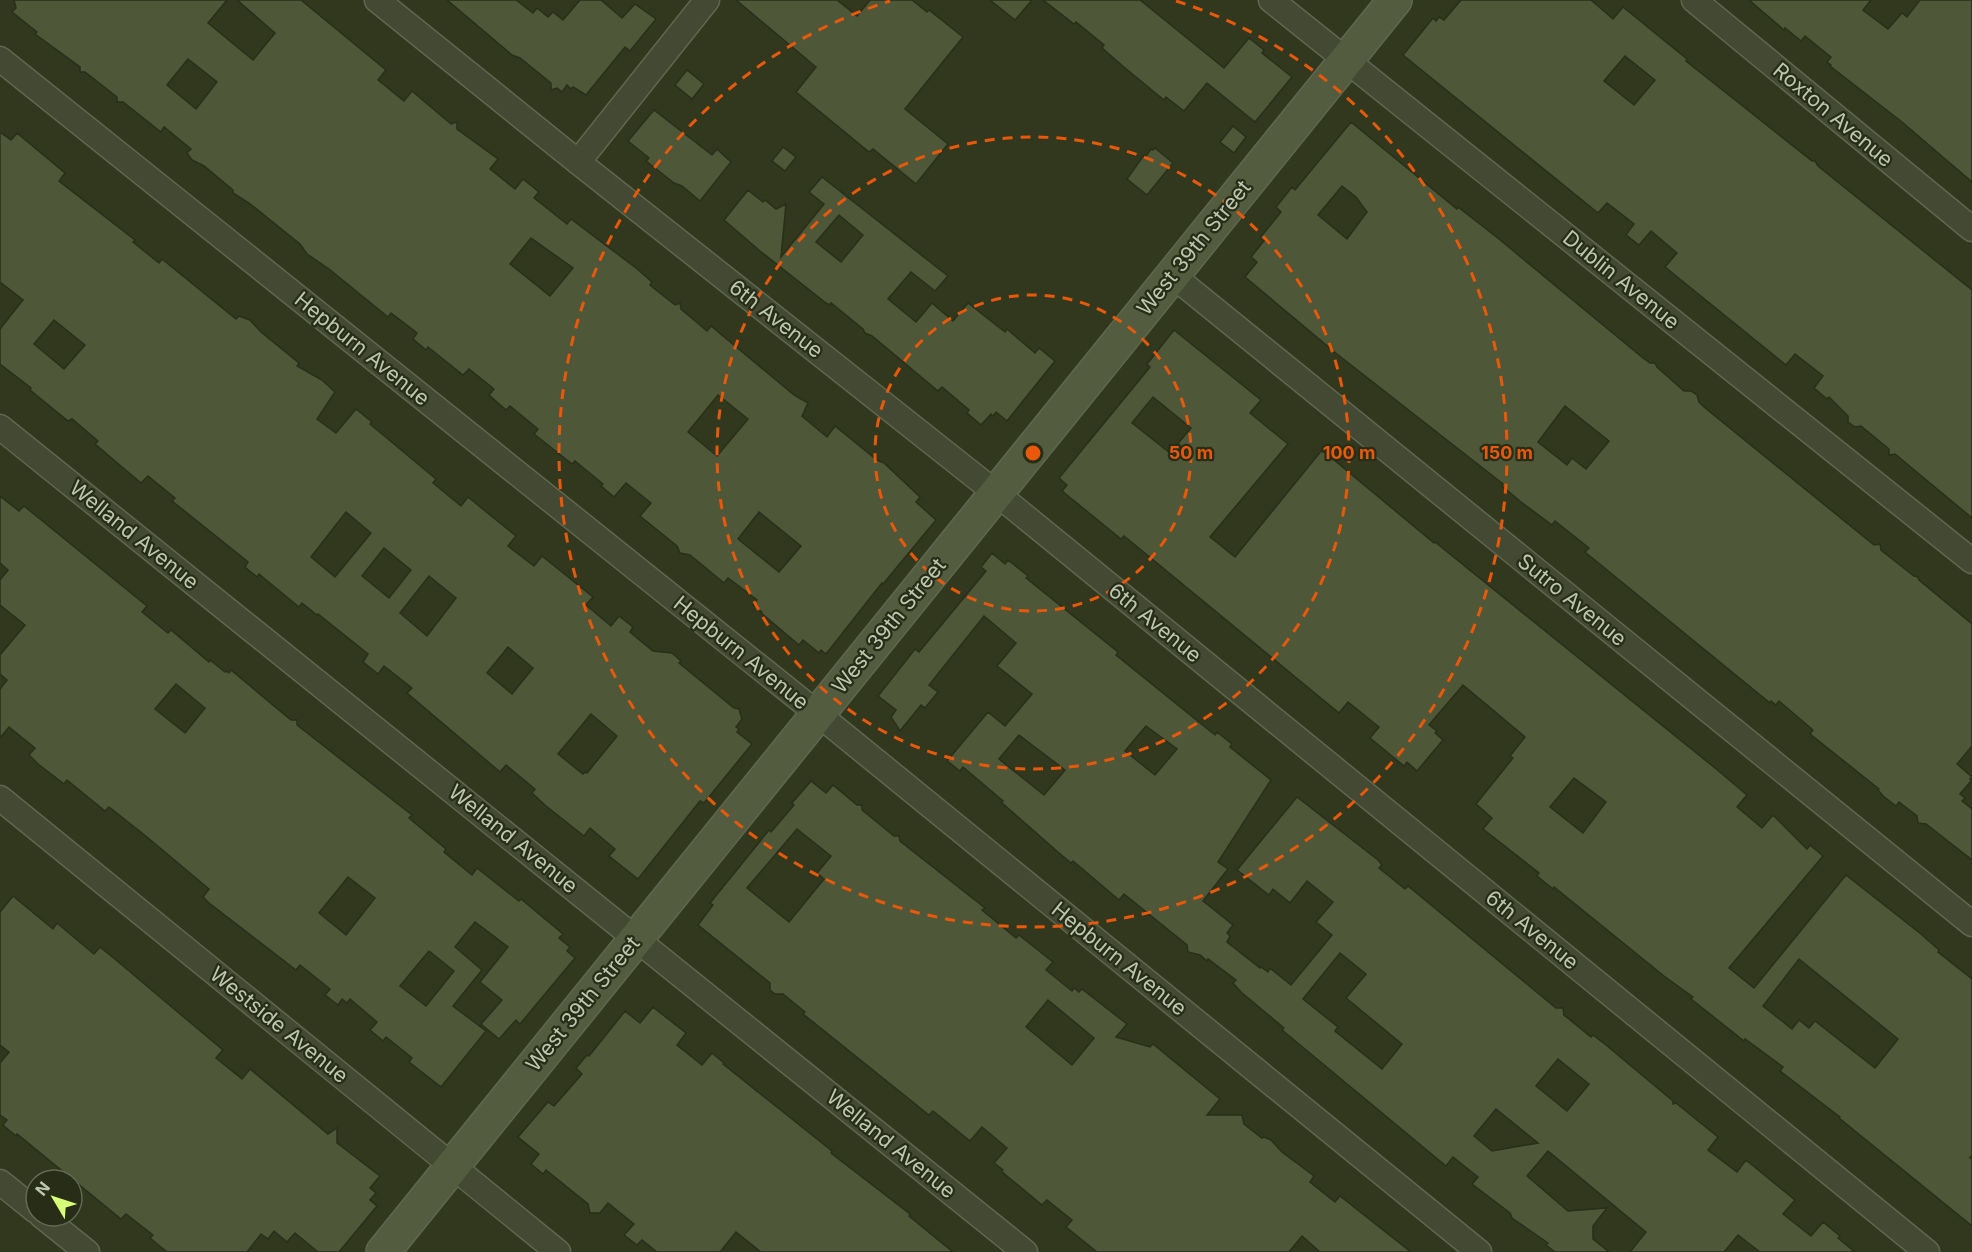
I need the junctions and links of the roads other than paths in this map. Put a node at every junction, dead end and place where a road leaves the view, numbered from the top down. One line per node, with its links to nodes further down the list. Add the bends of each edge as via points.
1 (377, 0): 8 (street, 6th Avenue)
2 (707, 0): 8 (street)
3 (1270, 0): 7 (street, Dublin Avenue)
4 (1395, 0): 7 (street, West 39th Street)
5 (1694, 0): 9 (street, Roxton Avenue)
6 (0, 59): 14 (street, Hepburn Avenue)
7 (1346, 60): 10 (street, West 39th Street); 13 (street, Dublin Avenue)
8 (578, 162): 12 (street, 6th Avenue)
9 (1972, 229)
10 (1172, 275): 12 (street, West 39th Street); 16 (street, Sutro Avenue)
11 (0, 427): 17 (street, Welland Avenue)
12 (996, 494): 14 (street, West 39th Street); 27 (street, 6th Avenue)
13 (1972, 561)
14 (818, 714): 17 (street, West 39th Street); 26 (street, Hepburn Avenue)
15 (0, 798): 18 (street, Westside Avenue)
16 (1972, 924)
17 (636, 938): 18 (street, West 39th Street); 25 (street, Welland Avenue)
18 (452, 1166): 23 (street, West 39th Street); 24 (street, Westside Avenue)
19 (0, 1182): 20 (street)
20 (24, 1201)
21 (57, 1228): 22 (street)
22 (87, 1252)
23 (383, 1252)
24 (558, 1252)
25 (1025, 1252)
26 (1479, 1252)
27 (1927, 1252)

